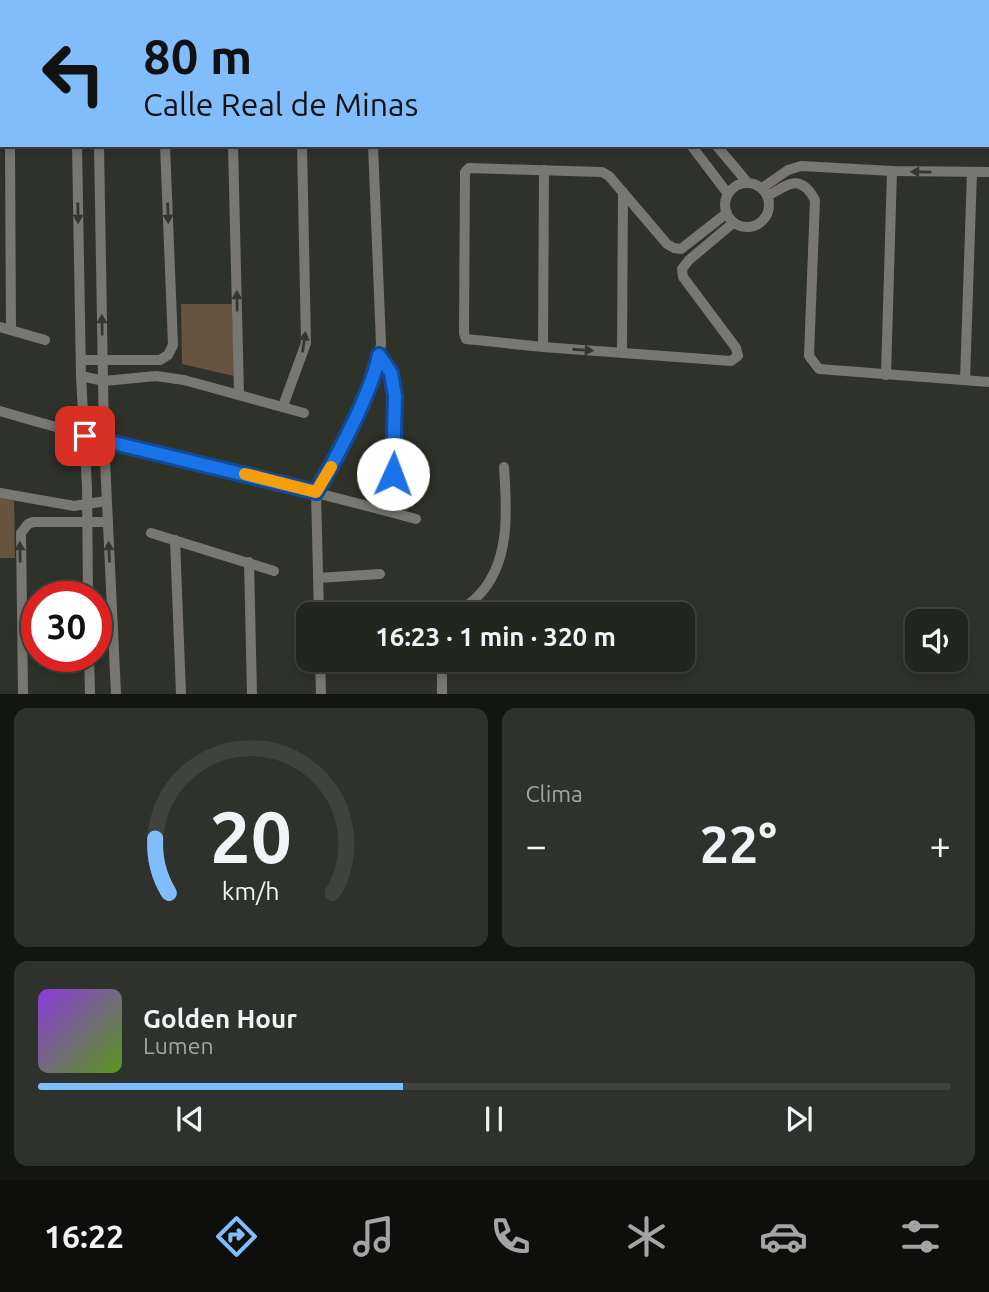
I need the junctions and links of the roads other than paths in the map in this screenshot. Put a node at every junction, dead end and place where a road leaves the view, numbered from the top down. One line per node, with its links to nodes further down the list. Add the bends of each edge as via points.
1 (10, 147): 20 (street)
2 (77, 147): 25 (street, one-way to 25)
3 (99, 147): 26 (street, one-way to 3)
4 (165, 147): 26 (street, one-way to 26, via 173,345 160,360)
5 (233, 147): 32 (street, one-way to 5)
6 (302, 147): 33 (street, one-way to 6, via 306,343)
7 (373, 147): 24 (street, via 382,328)
8 (693, 147): 17 (street)
9 (718, 147): 14 (street)
10 (544, 170): 15 (street, via 602,172); 22 (street); 22 (street, via 469,168 464,199 466,339)
11 (892, 171): 12 (street, one-way to 11); 16 (street, via 801,166 788,170); 27 (street)
12 (972, 172): 13 (street); 29 (street)
13 (989, 172)
14 (747, 182): 16 (street); 17 (street)
15 (623, 192): 18 (street, via 674,248 681,248); 23 (street)
16 (765, 192): 19 (street, via 769,213 758,225); 27 (street, via 799,183 815,201 809,356 819,369)
17 (728, 194): 18 (street)
18 (727, 213): 19 (street)
19 (733, 223): 23 (street, via 682,269 738,356 726,361)
20 (5, 329): 21 (street)
21 (44, 340)
22 (542, 347): 23 (street, one-way to 23)
23 (622, 354)
24 (379, 355): 39 (street, via 391,373 395,396); 40 (street, via 362,402)
25 (81, 360): 26 (street); 28 (street)
26 (103, 360): 30 (street)
27 (886, 375): 29 (street)
28 (81, 376): 30 (street); 36 (street)
29 (965, 380): 31 (street)
30 (104, 381): 32 (street, via 156,376); 37 (street)
31 (989, 382)
32 (239, 394): 33 (street)
33 (283, 406): 35 (street)
34 (0, 411): 36 (street)
35 (304, 413)
36 (85, 436): 37 (street); 43 (street)
37 (104, 439): 40 (street); 42 (street)
38 (504, 467): 55 (street, via 506,525 500,558 489,583)
39 (393, 474)
40 (316, 492): 44 (street); 52 (street)
41 (0, 493): 43 (street, via 74,506)
42 (106, 501): 43 (street); 45 (street)
43 (86, 504): 46 (street)
44 (415, 519)
45 (108, 522): 46 (street); 61 (street, one-way to 45)
46 (86, 523): 53 (street); 59 (street, one-way to 46, via 21,533 33,522)
47 (151, 533): 48 (street)
48 (175, 540): 49 (street); 62 (street)
49 (249, 562): 50 (street); 63 (street)
50 (274, 571)
51 (380, 574): 52 (street)
52 (318, 578): 54 (street)
53 (88, 581)
54 (319, 602)
55 (471, 602)
56 (89, 672): 60 (street)
57 (320, 672): 64 (street)
58 (442, 672): 65 (street)
59 (23, 694)
60 (90, 694)
61 (116, 694)
62 (181, 694)
63 (252, 694)
64 (321, 694)
65 (442, 694)

